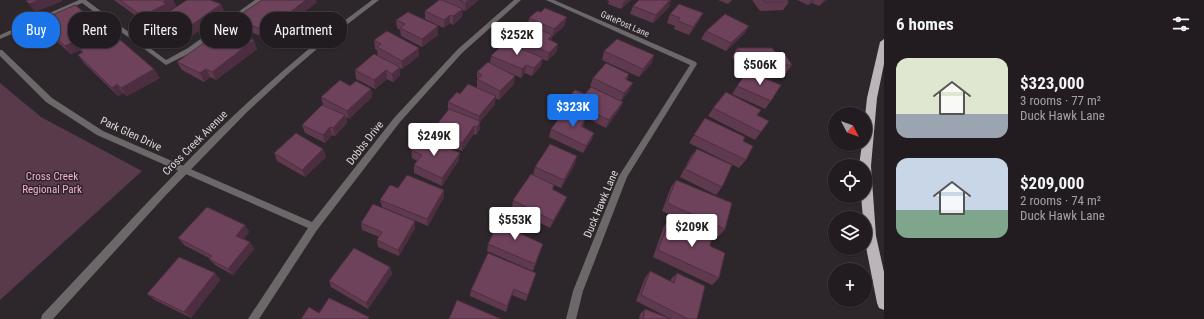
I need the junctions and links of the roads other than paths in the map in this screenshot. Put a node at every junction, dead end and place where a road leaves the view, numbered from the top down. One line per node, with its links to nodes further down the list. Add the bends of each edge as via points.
1 (82, 0): 2 (street, via 166,63 190,50); 6 (street)
2 (259, 0)
3 (376, 0): 10 (street, Cross Creek Avenue, via 272,84)
4 (518, 0): 11 (street, Dobbs Drive, via 460,51 397,120)
5 (549, 0): 9 (street, GatePost Lane)
6 (0, 37)
7 (884, 42): 12 (highway, via 872,98 865,166 870,236)
8 (0, 52): 10 (street, Park Glen Drive, via 49,100 100,133)
9 (694, 64): 15 (street, Duck Hawk Lane, via 623,176 578,291)
10 (184, 170): 11 (street, Park Glen Drive); 13 (street, Cross Creek Avenue)
11 (314, 227): 14 (street, Dobbs Drive)
12 (884, 303)
13 (46, 319)
14 (253, 319)
15 (571, 319)

